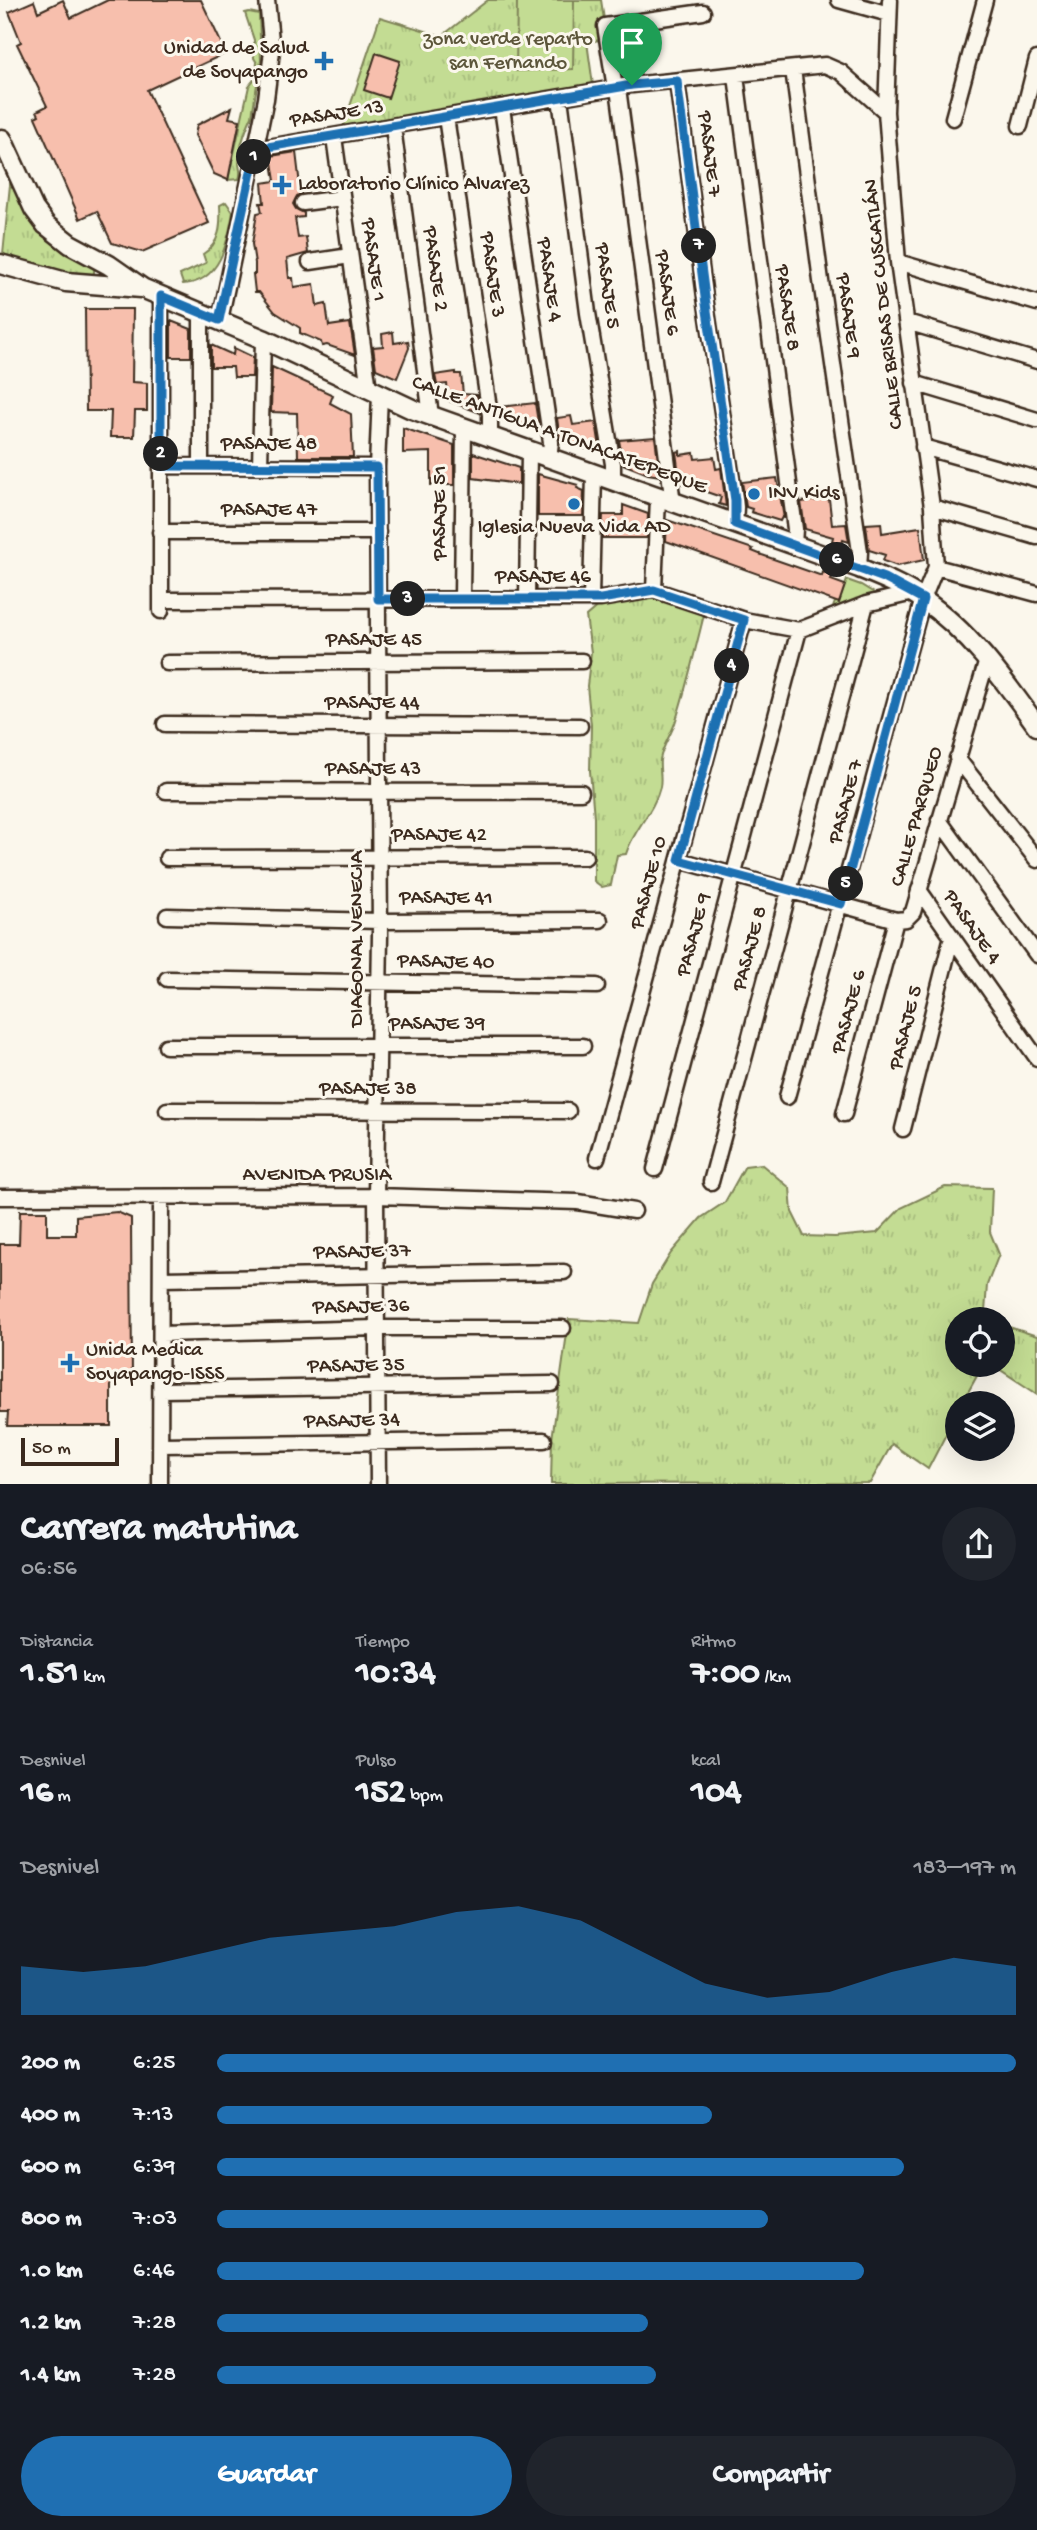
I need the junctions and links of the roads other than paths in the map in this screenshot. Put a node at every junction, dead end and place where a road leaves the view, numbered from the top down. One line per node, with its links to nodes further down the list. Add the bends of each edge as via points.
1 (267, 0): 20 (street, via 272,51)
2 (839, 0): 4 (street)
3 (985, 0): 15 (street)
4 (889, 7): 13 (street, CALLE BRISAS DE CUSCATLÁN)
5 (703, 12): 10 (street, PASAJE 6, via 605,26)
6 (1037, 59): 16 (street)
7 (793, 69): 8 (street, PASAJE 13); 13 (street, PASAJE 13, via 825,65 841,72); 60 (street, PASAJE 9)
8 (736, 76): 9 (street, PASAJE 13); 58 (street, PASAJE 8)
9 (677, 81): 10 (street, PASAJE 13); 54 (street, PASAJE 7)
10 (616, 88): 11 (street, PASAJE 13); 52 (street, PASAJE 6)
11 (560, 98): 12 (street, PASAJE 13); 51 (street, PASAJE 5)
12 (502, 108): 14 (street, PASAJE 13); 44 (street, PASAJE 4, via 551,442)
13 (886, 112): 26 (street, CALLE BRISAS DE CUSCATLÁN)
14 (446, 117): 17 (street, PASAJE 13); 41 (street, PASAJE 3)
15 (953, 118)
16 (1020, 126)
17 (393, 127): 19 (street, PASAJE 13); 38 (street, PASAJE 2)
18 (1, 136): 21 (main road); 28 (main road, CALLE ANTIGUA A TONACATEPEQUE, via 46,225)
19 (334, 137): 20 (street, PASAJE 13); 22 (street, PASAJE 1)
20 (256, 149): 32 (street)
21 (0, 167)
22 (342, 198): 23 (street); 24 (street, PASAJE 1)
23 (303, 203)
24 (350, 256): 25 (street); 37 (street, PASAJE 1)
25 (310, 262)
26 (898, 262): 30 (street); 33 (street, CALLE BRISAS DE CUSCATLÁN)
27 (0, 264): 28 (main road, CALLE ANTIGUA A TONACATEPEQUE, via 66,282)
28 (142, 288): 29 (main road, CALLE ANTIGUA A TONACATEPEQUE)
29 (161, 296): 31 (main road, CALLE ANTIGUA A TONACATEPEQUE); 45 (street)
30 (1037, 303)
31 (201, 313): 32 (main road, CALLE ANTIGUA A TONACATEPEQUE); 46 (street)
32 (219, 320): 34 (main road, CALLE ANTIGUA A TONACATEPEQUE)
33 (907, 322): 35 (street); 36 (street, CALLE BRISAS DE CUSCATLÁN)
34 (263, 339): 37 (main road, CALLE ANTIGUA A TONACATEPEQUE); 47 (street)
35 (1037, 361)
36 (914, 383): 39 (street); 42 (street, CALLE BRISAS DE CUSCATLÁN)
37 (375, 392): 38 (main road, CALLE ANTIGUA A TONACATEPEQUE); 48 (street, DIAGONAL VENECIA)
38 (431, 416): 40 (main road, CALLE ANTIGUA A TONACATEPEQUE)
39 (1037, 420)
40 (464, 429): 41 (main road, CALLE ANTIGUA A TONACATEPEQUE); 64 (street, PASAJE 51)
41 (490, 439): 43 (main road, CALLE ANTIGUA A TONACATEPEQUE)
42 (923, 447): 50 (street); 53 (street, CALLE BRISAS DE CUSCATLÁN)
43 (529, 452): 44 (main road, CALLE ANTIGUA A TONACATEPEQUE); 66 (street)
44 (549, 458): 49 (main road, CALLE ANTIGUA A TONACATEPEQUE)
45 (161, 466): 46 (street, PASAJE 48); 55 (street)
46 (201, 466): 47 (street, PASAJE 48)
47 (260, 467): 48 (street, PASAJE 48)
48 (377, 467): 56 (street, DIAGONAL VENECIA)
49 (594, 474): 51 (main road, CALLE ANTIGUA A TONACATEPEQUE); 67 (street)
50 (1037, 479)
51 (613, 481): 52 (main road, CALLE ANTIGUA A TONACATEPEQUE)
52 (665, 500): 54 (main road, CALLE ANTIGUA A TONACATEPEQUE); 61 (street, PASAJE 6)
53 (932, 507): 57 (street); 59 (street, CALLE BRISAS DE CUSCATLÁN)
54 (735, 524): 58 (main road, CALLE ANTIGUA A TONACATEPEQUE)
55 (160, 532): 56 (street, PASAJE 47); 65 (street, PASAJE 46, via 161,606)
56 (378, 532): 65 (street, DIAGONAL VENECIA)
57 (1037, 537)
58 (794, 545): 60 (main road, CALLE ANTIGUA A TONACATEPEQUE)
59 (936, 567): 62 (street); 63 (street, CALLE BRISAS DE CUSCATLÁN)
60 (859, 568): 63 (main road, CALLE ANTIGUA A TONACATEPEQUE)
61 (654, 590): 67 (street, PASAJE 46); 69 (street, PASAJE 46)
62 (1037, 594)
63 (918, 596): 68 (street); 71 (main road, CALLE ANTIGUA A TONACATEPEQUE); 92 (street, PASAJE 7)
64 (462, 598): 65 (street, PASAJE 46); 66 (street, PASAJE 46)
65 (378, 599): 73 (street, DIAGONAL VENECIA)
66 (527, 599): 67 (street, PASAJE 46)
67 (591, 599)
68 (866, 604): 70 (street); 90 (street, PASAJE 8)
69 (744, 620): 70 (street, PASAJE 46); 87 (street, PASAJE 10)
70 (799, 630): 89 (street, PASAJE 9)
71 (987, 660): 78 (main road, CALLE ANTIGUA A TONACATEPEQUE); 79 (street, CALLE PARQUEO)
72 (582, 661): 73 (street, PASAJE 45)
73 (378, 662): 74 (street, PASAJE 45); 76 (street, DIAGONAL VENECIA)
74 (167, 663)
75 (165, 724): 76 (street, PASAJE 44)
76 (379, 725): 77 (street, PASAJE 44); 81 (street, DIAGONAL VENECIA)
77 (580, 726)
78 (1037, 726)
79 (957, 758): 83 (street, CALLE PARQUEO); 88 (street)
80 (166, 791): 81 (street, PASAJE 43)
81 (379, 791): 82 (street, PASAJE 43); 84 (street, DIAGONAL VENECIA)
82 (580, 792)
83 (939, 820): 91 (street, CALLE PARQUEO); 98 (street)
84 (379, 857): 85 (street, PASAJE 42); 86 (street, PASAJE 42); 96 (street, DIAGONAL VENECIA)
85 (585, 857)
86 (167, 858)
87 (679, 860): 89 (street); 112 (street, PASAJE 10)
88 (1037, 860)
89 (732, 874): 90 (street); 113 (street, PASAJE 9)
90 (788, 890): 92 (street); 114 (street, PASAJE 8)
91 (919, 890): 95 (street, CALLE PARQUEO, via 913,912); 97 (street, PASAJE 4)
92 (841, 904): 95 (street); 106 (street, PASAJE 7)
93 (167, 916): 96 (street, PASAJE 41)
94 (600, 920): 96 (street, PASAJE 41)
95 (896, 920): 110 (street, PASAJE 6)
96 (380, 921): 100 (street, DIAGONAL VENECIA)
97 (951, 936): 105 (street, PASAJE 4); 111 (street, PASAJE 5)
98 (1037, 955)
99 (167, 979): 100 (street, PASAJE 40)
100 (379, 983): 101 (street, PASAJE 40); 104 (street, DIAGONAL VENECIA)
101 (597, 986)
102 (583, 1045): 104 (street, PASAJE 39)
103 (166, 1046): 104 (street, PASAJE 39)
104 (378, 1046): 108 (street, DIAGONAL VENECIA)
105 (1037, 1058)
106 (787, 1097)
107 (167, 1110): 108 (street, PASAJE 38)
108 (377, 1111): 109 (street, PASAJE 38); 115 (street, DIAGONAL VENECIA)
109 (568, 1111)
110 (844, 1114)
111 (903, 1129)
112 (597, 1158)
113 (655, 1169)
114 (711, 1182)
115 (376, 1196): 117 (street, AVENIDA PRUSIA); 118 (street, AVENIDA PRUSIA, via 578,1202); 120 (street, DIAGONAL VENECIA)
116 (0, 1197): 117 (street, AVENIDA PRUSIA)
117 (161, 1198): 121 (street)
118 (634, 1211)
119 (564, 1272): 120 (street, PASAJE 37)
120 (377, 1274): 121 (street, PASAJE 37); 122 (street, DIAGONAL VENECIA)
121 (161, 1279): 124 (street)
122 (376, 1328): 123 (street, PASAJE 36); 124 (street, PASAJE 36); 126 (street, DIAGONAL VENECIA)
123 (563, 1328)
124 (161, 1334): 127 (street)
125 (552, 1384): 126 (street, PASAJE 35)
126 (377, 1388): 127 (street, PASAJE 35); 129 (street, DIAGONAL VENECIA)
127 (160, 1390): 130 (street)
128 (544, 1440): 129 (street, PASAJE 34)
129 (377, 1443): 130 (street, PASAJE 34); 132 (street, DIAGONAL VENECIA)
130 (160, 1445): 131 (street)
131 (160, 1483)
132 (378, 1483)

